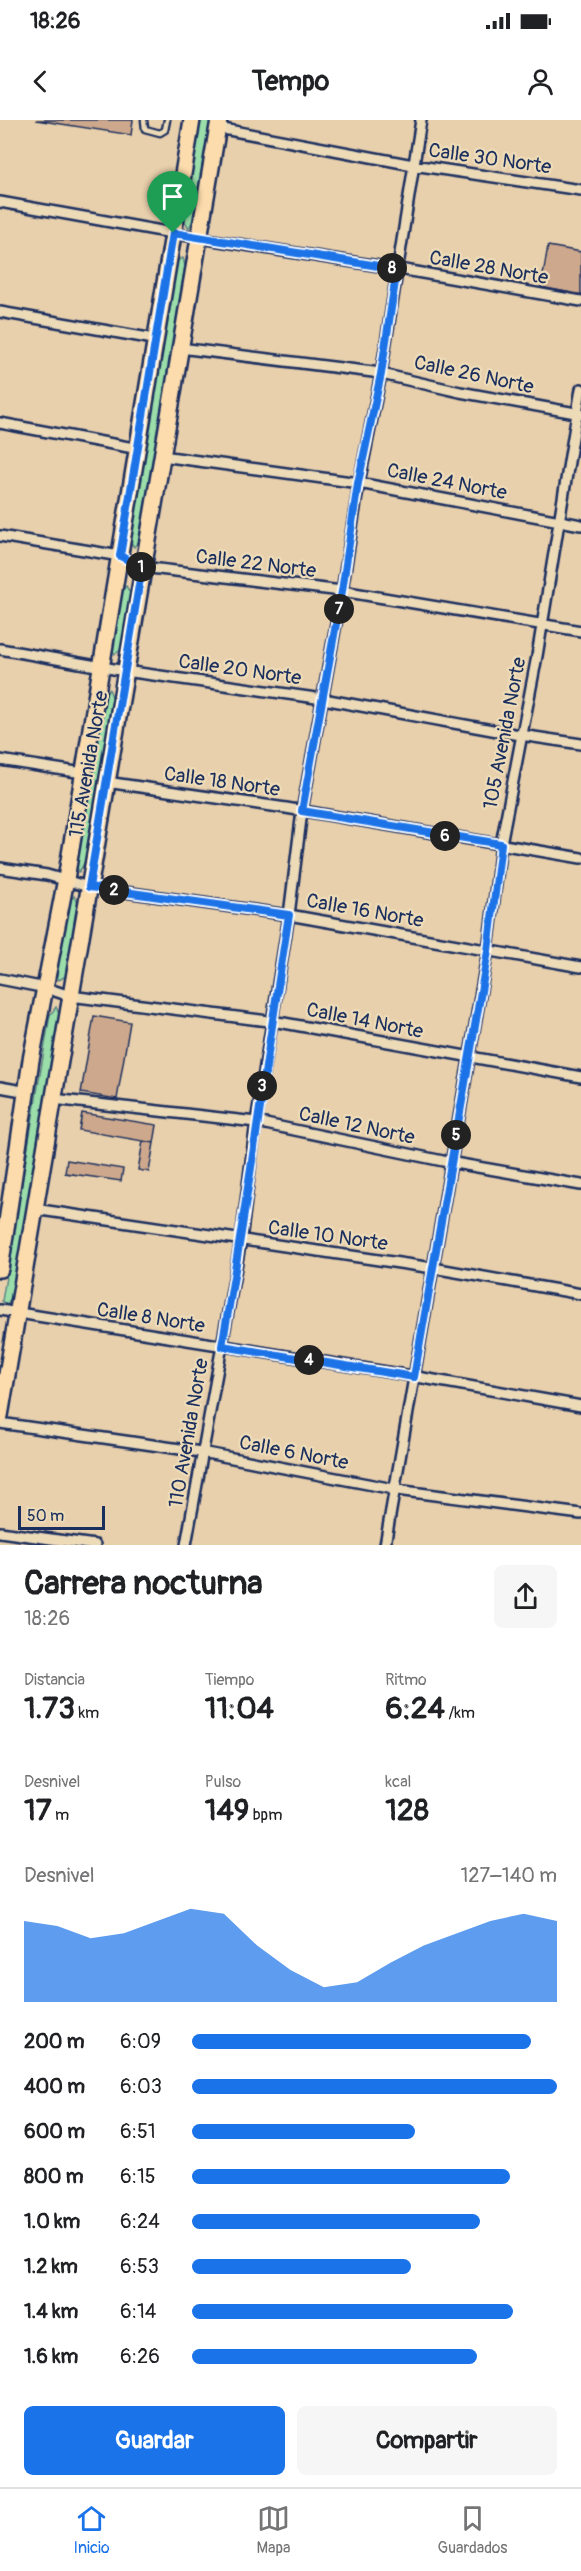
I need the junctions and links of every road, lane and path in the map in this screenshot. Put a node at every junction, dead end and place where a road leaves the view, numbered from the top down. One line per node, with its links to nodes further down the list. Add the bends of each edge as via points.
1 (144, 120): 2 (lane, via 145,129 160,133)
2 (167, 120)
3 (192, 120): 9 (main road, 115 Avenida Norte)
4 (422, 120): 6 (street, 110 Avenida Norte)
5 (218, 124): 6 (street, Calle 30 Norte); 10 (main road, 115 Avenida Norte)
6 (413, 165): 7 (street, Calle 30 Norte); 11 (street, 110 Avenida Norte)
7 (581, 190)
8 (0, 202): 9 (street, Calle 28 Norte)
9 (173, 233): 10 (street, Calle 28 Norte); 14 (main road, 115 Avenida Norte)
10 (200, 238): 11 (street, Calle 28 Norte); 15 (main road, 115 Avenida Norte)
11 (397, 269): 12 (street, Calle 28 Norte); 16 (street, 110 Avenida Norte)
12 (581, 302)
13 (0, 312): 14 (street)
14 (154, 339): 20 (main road, 115 Avenida Norte)
15 (180, 348): 16 (street, Calle 26 Norte); 21 (main road, 115 Avenida Norte)
16 (381, 374): 18 (street, Calle 26 Norte); 22 (street, 110 Avenida Norte)
17 (581, 389): 18 (street, 105 Avenida Norte)
18 (579, 414): 23 (street, 105 Avenida Norte)
19 (0, 423): 20 (street)
20 (138, 448): 26 (main road, 115 Avenida Norte)
21 (162, 456): 22 (street, Calle 24 Norte); 27 (main road, 115 Avenida Norte)
22 (358, 483): 23 (street, Calle 24 Norte); 28 (street, 110 Avenida Norte)
23 (560, 521): 24 (street, Calle 24 Norte); 29 (street, 105 Avenida Norte)
24 (581, 525)
25 (0, 536): 26 (street, Calle 22 Norte)
26 (120, 556): 27 (street, Calle 22 Norte); 32 (main road, 115 Avenida Norte)
27 (142, 567): 28 (street, Calle 22 Norte); 33 (main road, 115 Avenida Norte)
28 (342, 591): 29 (street, Calle 22 Norte); 34 (street, 110 Avenida Norte)
29 (543, 623): 30 (street, Calle 22 Norte); 35 (street, 105 Avenida Norte)
30 (581, 631)
31 (0, 649): 32 (street, Calle 20 Norte)
32 (100, 666): 33 (street, Calle 20 Norte); 38 (main road, 115 Avenida Norte)
33 (125, 671): 34 (street, Calle 20 Norte); 39 (main road, 115 Avenida Norte)
34 (323, 699): 35 (street, Calle 20 Norte); 40 (street, 110 Avenida Norte)
35 (523, 735): 36 (street, Calle 20 Norte); 41 (street, 105 Avenida Norte)
36 (581, 744)
37 (0, 760): 38 (street)
38 (82, 773): 44 (main road, 115 Avenida Norte)
39 (106, 782): 40 (street, Calle 18 Norte); 45 (main road, 115 Avenida Norte)
40 (302, 811): 41 (street, Calle 18 Norte); 46 (street, 110 Avenida Norte)
41 (501, 844): 42 (street, Calle 18 Norte); 47 (street, 105 Avenida Norte)
42 (581, 858)
43 (0, 868): 44 (street, Calle 16 Norte)
44 (66, 879): 45 (street, Calle 16 Norte); 50 (main road, 115 Avenida Norte)
45 (89, 887): 46 (street, Calle 16 Norte); 51 (main road, 115 Avenida Norte)
46 (289, 915): 47 (street, Calle 16 Norte); 52 (street, 110 Avenida Norte)
47 (488, 951): 48 (street, Calle 16 Norte); 53 (street, 105 Avenida Norte)
48 (581, 967)
49 (0, 979): 50 (street, Calle 14 Norte)
50 (46, 988): 51 (street, Calle 14 Norte); 56 (main road, 115 Avenida Norte)
51 (70, 996): 52 (street, Calle 14 Norte); 57 (main road, 115 Avenida Norte)
52 (272, 1022): 53 (street, Calle 14 Norte); 58 (street, 110 Avenida Norte)
53 (470, 1058): 54 (street, Calle 14 Norte); 59 (street, 105 Avenida Norte)
54 (581, 1077)
55 (0, 1087): 56 (street)
56 (28, 1092): 61 (main road, 115 Avenida Norte)
57 (53, 1099): 58 (street, Calle 12 Norte); 62 (main road, 115 Avenida Norte)
58 (256, 1122): 59 (street, Calle 12 Norte); 63 (street, 110 Avenida Norte)
59 (451, 1163): 60 (street, Calle 12 Norte); 64 (street, 105 Avenida Norte)
60 (581, 1185)
61 (5, 1200): 65 (main road, 115 Avenida Norte)
62 (34, 1209): 63 (street, Calle 10 Norte); 68 (main road, 115 Avenida Norte)
63 (241, 1240): 64 (street, Calle 10 Norte); 69 (street, 110 Avenida Norte)
64 (433, 1268): 66 (street, Calle 10 Norte); 70 (street, 105 Avenida Norte)
65 (0, 1269)
66 (581, 1294)
67 (0, 1310): 68 (street, Calle 8 Norte)
68 (18, 1313): 69 (street, Calle 8 Norte); 72 (main road, 115 Avenida Norte)
69 (222, 1346): 70 (street, Calle 8 Norte); 74 (street, 110 Avenida Norte)
70 (414, 1377): 71 (street, Calle 8 Norte); 75 (street, 105 Avenida Norte)
71 (581, 1406)
72 (0, 1416)
73 (0, 1423): 74 (street, Calle 6 Norte)
74 (201, 1452): 75 (street, Calle 6 Norte); 79 (street, 110 Avenida Norte)
75 (394, 1489): 76 (street, Calle 6 Norte); 80 (street, 105 Avenida Norte)
76 (581, 1514)
77 (0, 1532): 78 (street)
78 (94, 1545)
79 (186, 1545)
80 (385, 1545)

